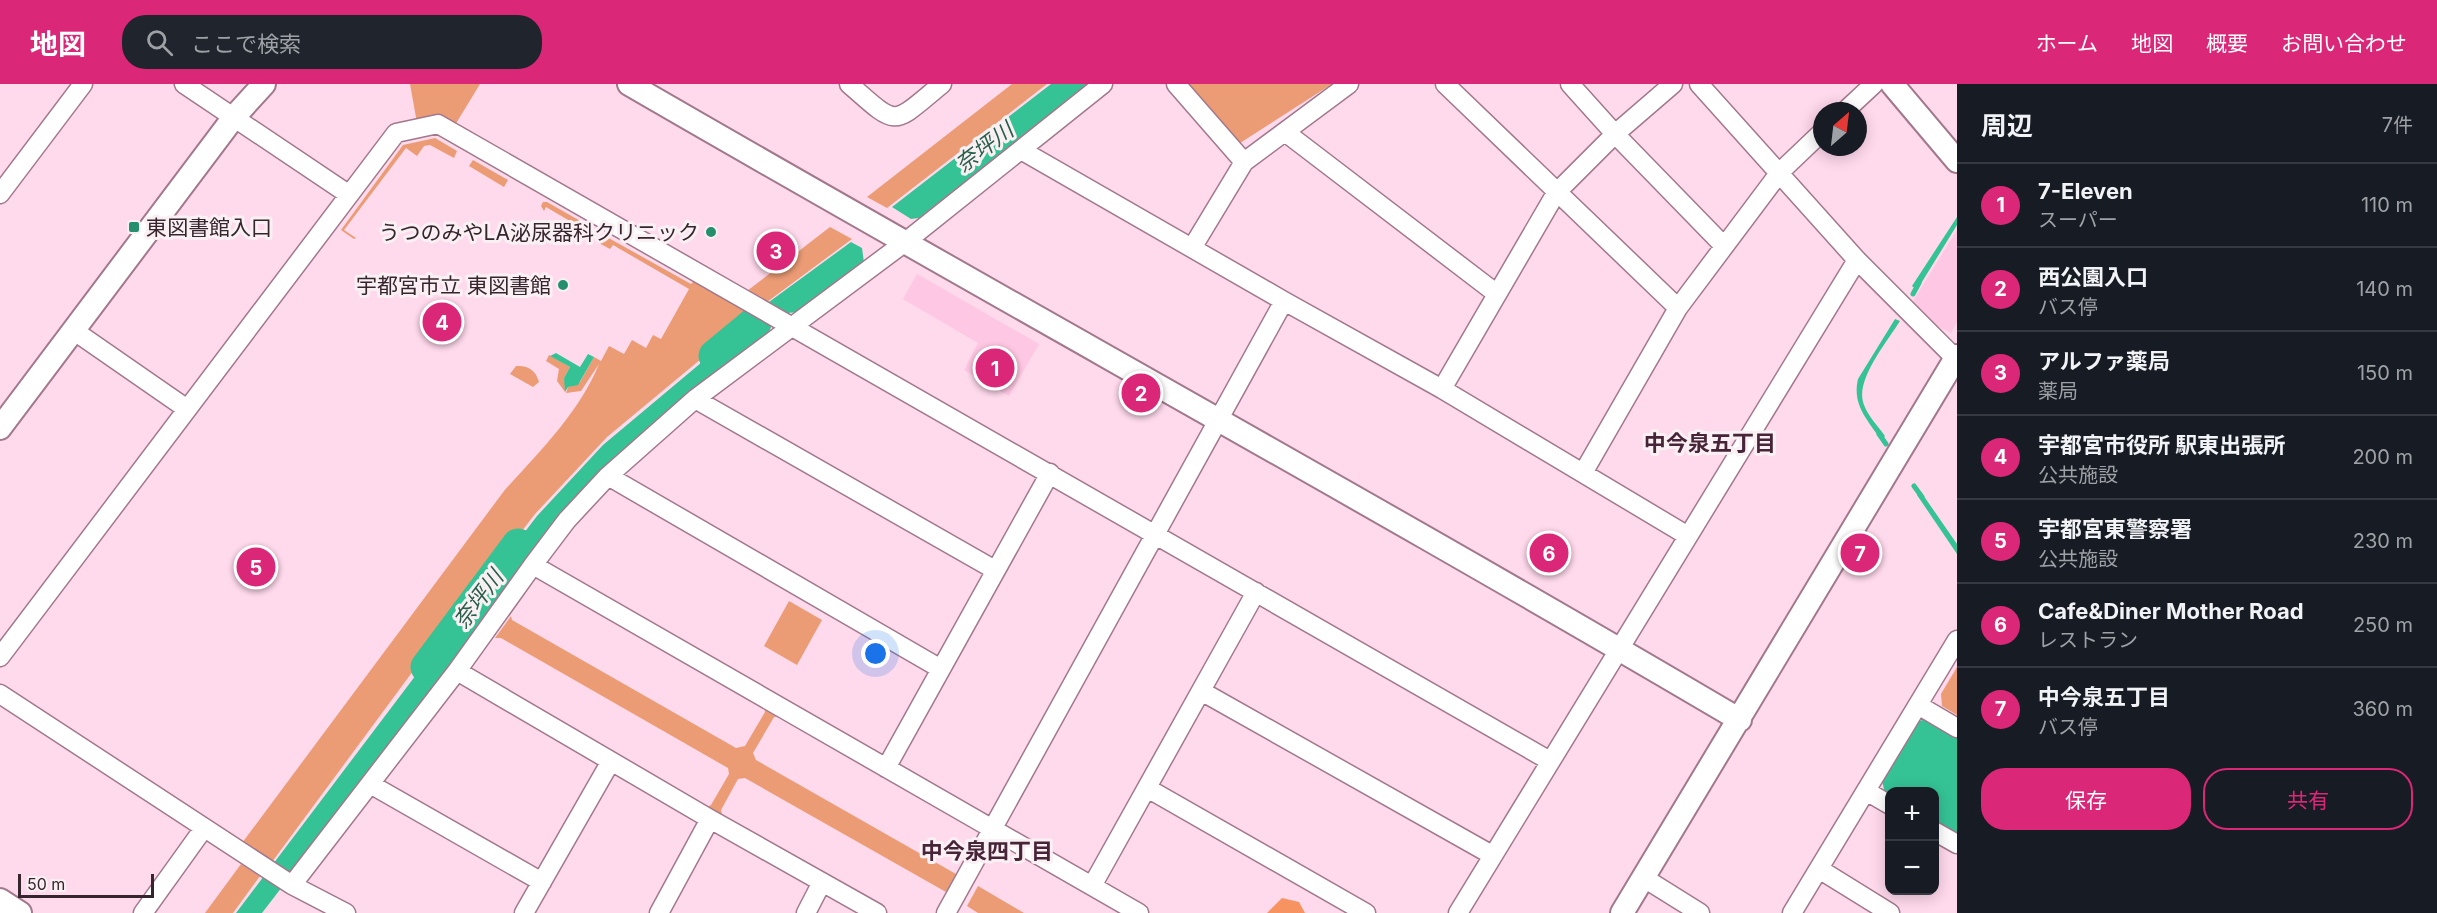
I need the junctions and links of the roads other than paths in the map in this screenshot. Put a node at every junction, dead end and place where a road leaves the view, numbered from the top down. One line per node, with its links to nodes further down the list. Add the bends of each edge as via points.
1 (83, 84): 27 (street)
2 (184, 84): 17 (street)
3 (264, 84): 17 (street)
4 (629, 84): 28 (street)
5 (849, 84): 6 (street, via 884,115 894,118 904,116)
6 (942, 84)
7 (1103, 84): 21 (street)
8 (1176, 84): 23 (street)
9 (1349, 84): 18 (street)
10 (1445, 84): 25 (street)
11 (1570, 84): 19 (street)
12 (1673, 84): 19 (street)
13 (1699, 84): 24 (street)
14 (1874, 84): 16 (street)
15 (1899, 87): 22 (street)
16 (1855, 102)
17 (234, 117): 26 (street); 36 (street)
18 (1285, 132): 23 (street); 32 (street)
19 (1615, 134): 25 (street); 29 (street)
20 (1813, 141): 24 (street)
21 (1021, 150): 28 (street); 30 (street)
22 (1957, 161)
23 (1244, 162): 30 (street)
24 (1780, 172): 29 (street); 31 (street)
25 (1557, 193): 32 (street); 34 (street)
26 (348, 194): 35 (street, via 396,133 438,124); 40 (street)
27 (0, 195)
28 (904, 243): 35 (street); 41 (street)
29 (1724, 246): 34 (street)
30 (1192, 248): 33 (street)
31 (1857, 260): 37 (street); 47 (street)
32 (1497, 294): 38 (street)
33 (1284, 301): 38 (street); 41 (street)
34 (1678, 308): 44 (street)
35 (793, 325): 39 (street); 43 (street)
36 (74, 330): 40 (street); 42 (street)
37 (1956, 358): 59 (street)
38 (1442, 389): 44 (street)
39 (696, 399): 45 (street); 49 (street)
40 (187, 409): 53 (street)
41 (1218, 420): 46 (street); 52 (street)
42 (0, 428)
43 (1050, 473): 46 (street); 49 (street)
44 (1583, 473): 47 (street)
45 (608, 476): 48 (street); 54 (street)
46 (1155, 534): 50 (street); 70 (street)
47 (1688, 536): 52 (street)
48 (533, 565): 55 (street); 63 (street)
49 (994, 570): 54 (street)
50 (1256, 592): 56 (street); 62 (street)
51 (1957, 640): 58 (street)
52 (1619, 649): 59 (street); 62 (street)
53 (0, 657)
54 (941, 669): 63 (street)
55 (458, 670): 61 (street); 64 (street)
56 (1201, 691): 65 (street); 73 (street)
57 (0, 694): 69 (street)
58 (1918, 705): 60 (street); 66 (street)
59 (1740, 720): 75 (street)
60 (1957, 728)
61 (611, 761): 68 (street); 77 (street)
62 (1550, 761): 73 (street)
63 (886, 768): 70 (street)
64 (370, 784): 76 (street); 77 (street)
65 (1147, 788): 79 (street); 90 (street)
66 (1866, 791): 67 (street); 74 (street)
67 (1885, 802)
68 (710, 819): 78 (street); 85 (street)
69 (204, 828): 76 (street); 82 (street)
70 (993, 829): 79 (street); 88 (street)
71 (1939, 833): 72 (street)
72 (1957, 844)
73 (1492, 855): 91 (street)
74 (1819, 869): 94 (street); 95 (street)
75 (1644, 878): 92 (street); 93 (street)
76 (287, 882): 83 (street)
77 (542, 882): 84 (street)
78 (822, 882): 86 (street); 87 (street)
79 (1092, 886): 89 (street)
80 (0, 900): 81 (street)
81 (20, 913)
82 (142, 913)
83 (346, 913)
84 (524, 913)
85 (659, 913)
86 (806, 913)
87 (877, 913)
88 (946, 913)
89 (1139, 913)
90 (1366, 913)
91 (1458, 913)
92 (1622, 913)
93 (1700, 913)
94 (1792, 913)
95 (1890, 913)

